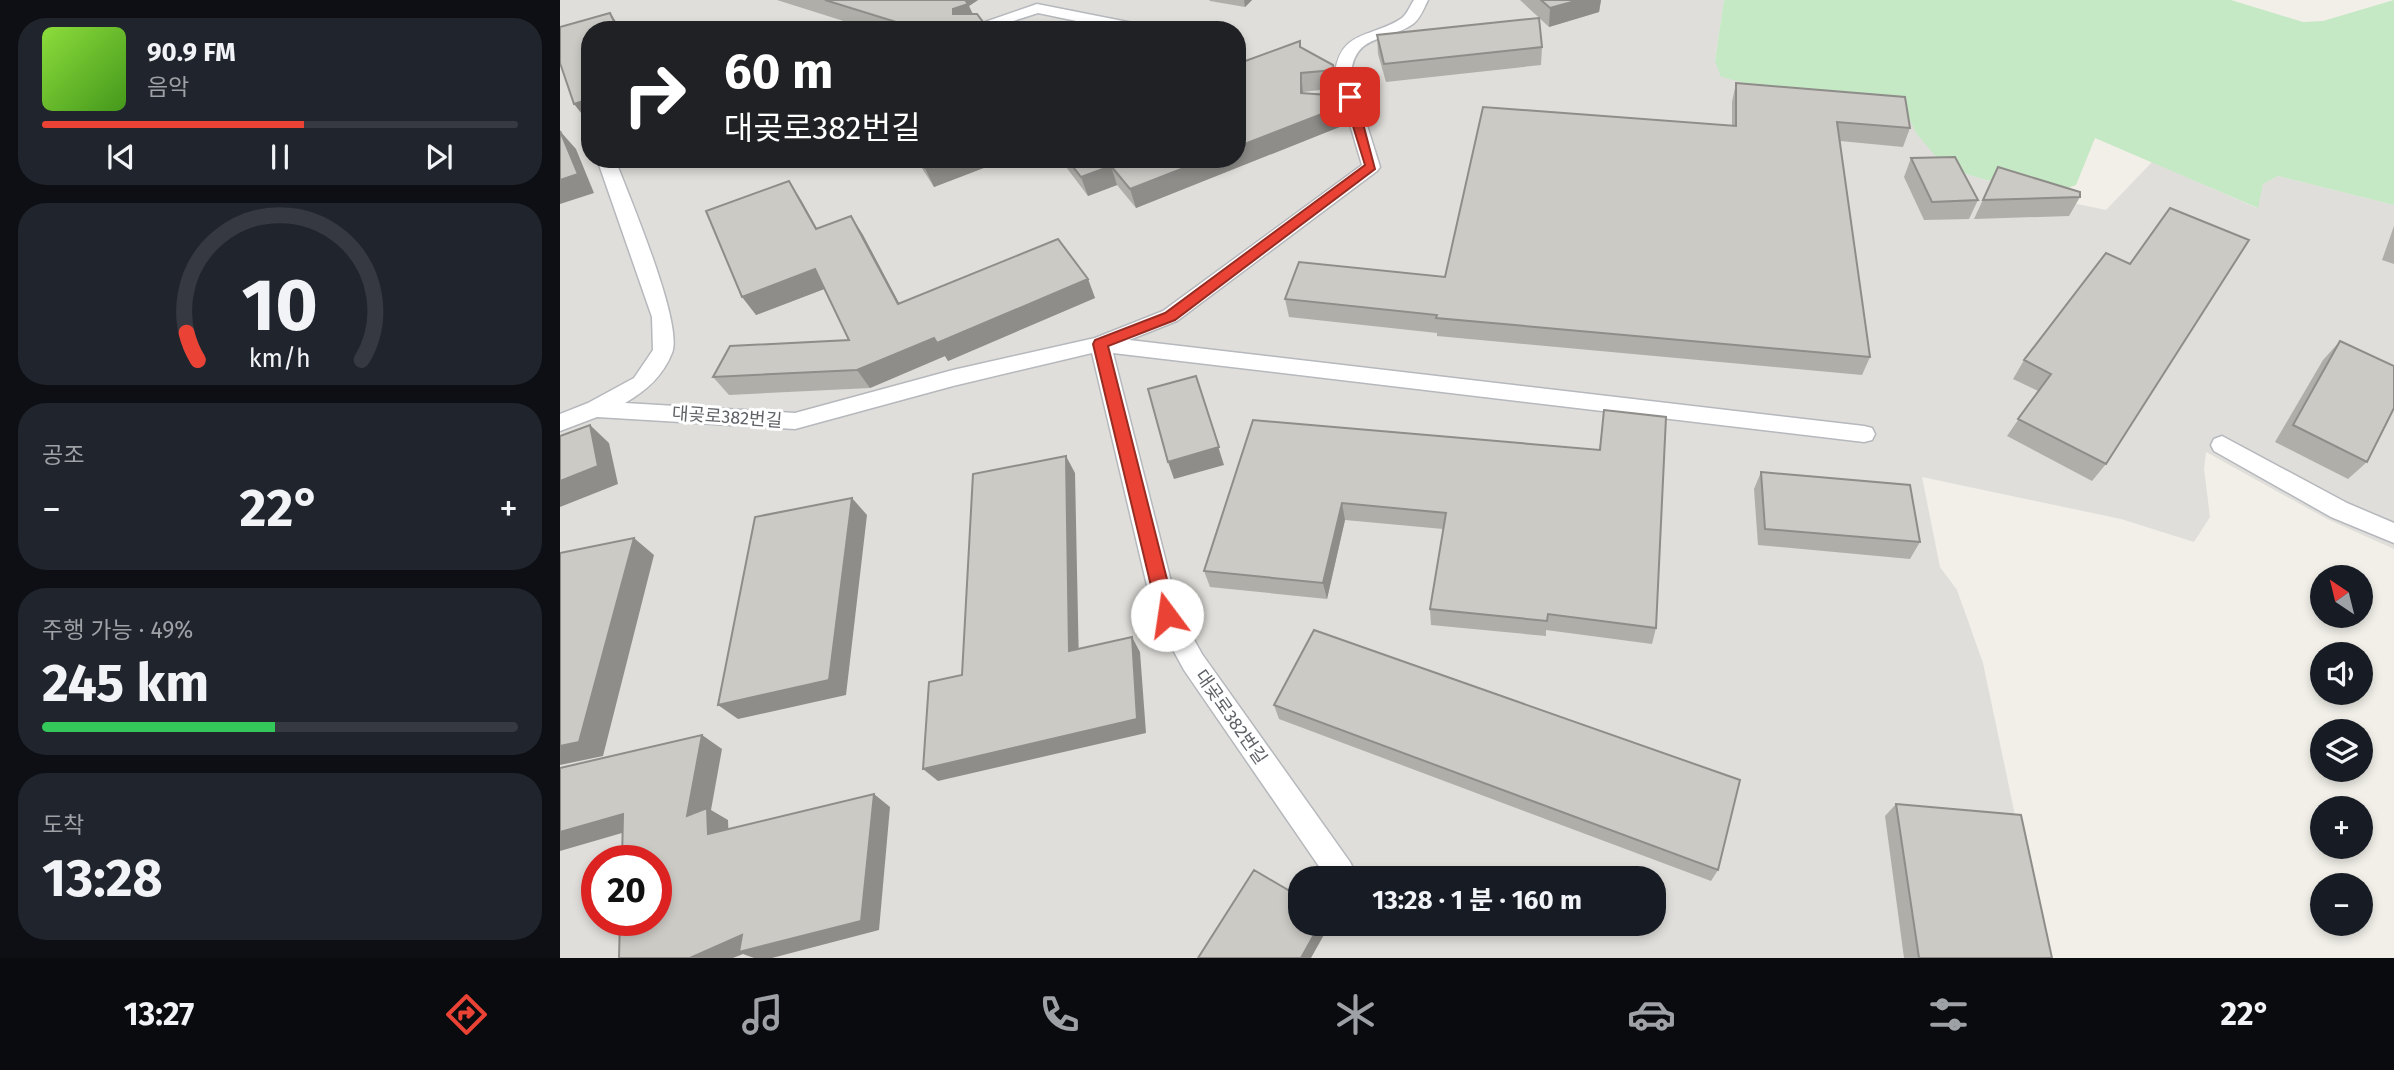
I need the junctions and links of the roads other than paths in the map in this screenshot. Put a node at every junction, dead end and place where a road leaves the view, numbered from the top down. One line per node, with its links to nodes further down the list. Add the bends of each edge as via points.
1 (1421, 0): 5 (lane, 대곶로382번길, via 1410,20 1366,36 1342,62 1371,167 1170,316)
2 (997, 21): 3 (lane, via 1037,8)
3 (1100, 21)
4 (609, 168): 6 (lane, 대곶로382번길, via 662,317 663,351 641,384)
5 (1100, 344): 6 (lane, 대곶로382번길, via 795,421); 8 (lane); 11 (lane, 대곶로382번길, via 1167,615 1193,662)
6 (596, 409): 7 (lane, 대곶로382번길)
7 (560, 423)
8 (1864, 434)
9 (2222, 445): 10 (lane, via 2339,510)
10 (2394, 533)
11 (1336, 866)

